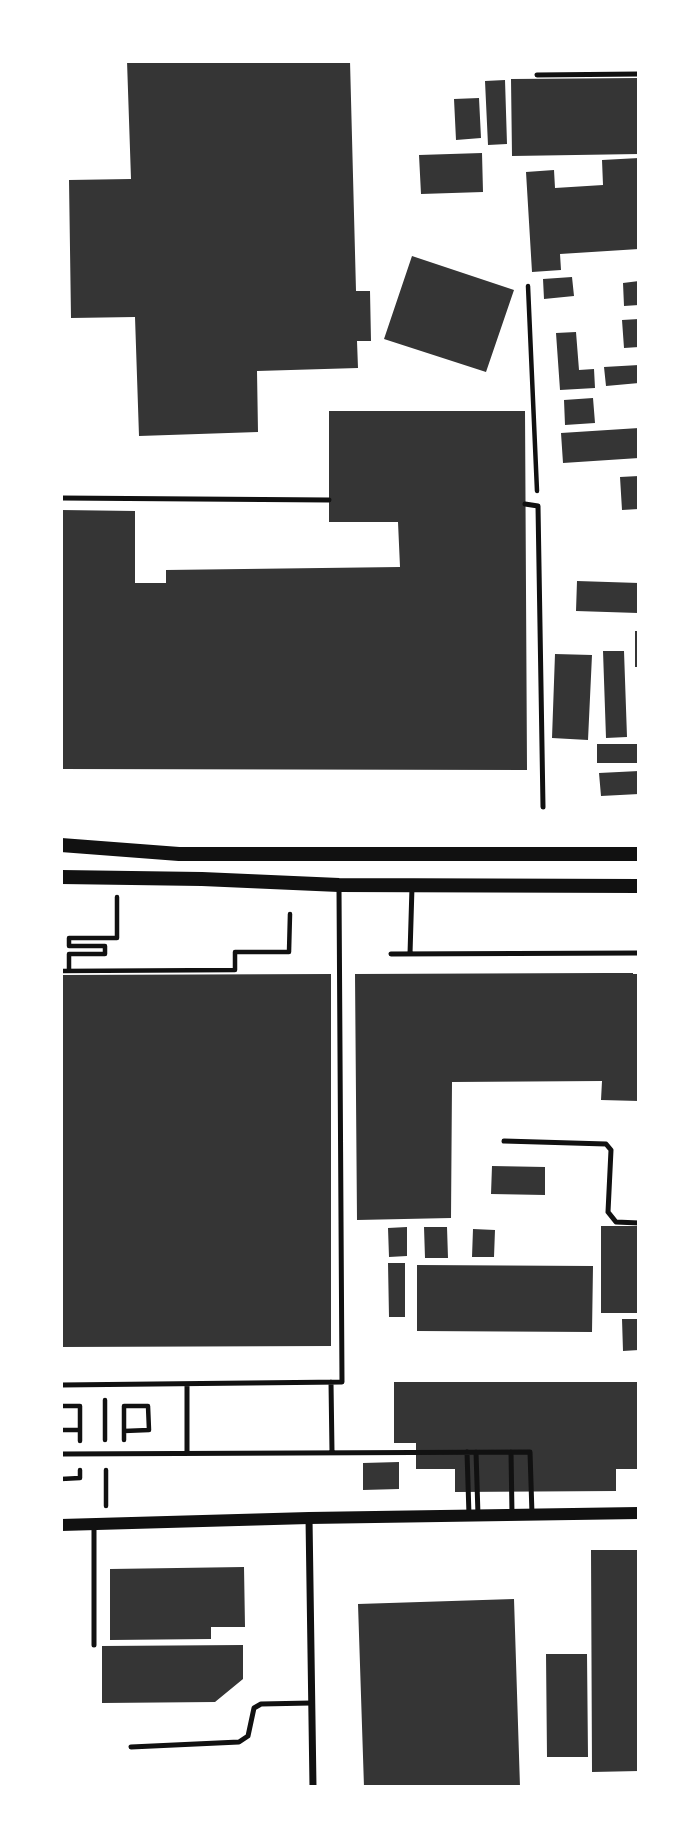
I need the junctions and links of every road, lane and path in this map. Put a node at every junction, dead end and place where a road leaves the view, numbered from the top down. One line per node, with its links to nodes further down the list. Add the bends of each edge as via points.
1 (639, 74): 2 (lane)
2 (537, 75)
3 (528, 286): 7 (path)
4 (61, 498): 5 (lane)
5 (329, 500)
6 (525, 504): 7 (lane)
7 (538, 506): 8 (lane)
8 (542, 807)
9 (61, 845): 10 (main road, via 179,854)
10 (639, 854)
11 (61, 877): 12 (main road)
12 (117, 878): 13 (main road); 21 (path, via 117,938 69,938 69,946 105,946 105,954 69,954)
13 (339, 885): 14 (main road); 24 (lane, via 342,1382)
14 (412, 885): 15 (main road); 19 (lane)
15 (639, 886)
16 (290, 915): 21 (path, via 289,952 235,951 235,970)
17 (639, 953): 19 (lane)
18 (391, 954): 19 (lane)
19 (410, 954)
20 (61, 971): 21 (path)
21 (69, 971)
22 (504, 1141): 23 (lane, via 606,1144 611,1150 608,1212 616,1222)
23 (639, 1223)
24 (331, 1382): 25 (lane); 35 (lane)
25 (187, 1384): 27 (lane); 39 (lane)
26 (61, 1385): 27 (lane)
27 (104, 1385): 37 (path)
28 (61, 1406): 30 (path, via 80,1406)
29 (61, 1430): 30 (path)
30 (80, 1430): 36 (path)
31 (124, 1431): 31 (path, via 149,1430 148,1406 124,1406); 38 (path)
32 (467, 1451): 33 (lane); 35 (lane); 44 (lane)
33 (476, 1451): 34 (lane); 44 (lane)
34 (511, 1451): 42 (lane); 43 (lane, via 530,1451)
35 (332, 1452): 39 (lane)
36 (80, 1453): 37 (lane); 40 (lane)
37 (105, 1453): 38 (lane); 46 (path)
38 (124, 1453): 39 (lane)
39 (187, 1453)
40 (61, 1454)
41 (639, 1513): 43 (street)
42 (512, 1514): 43 (street); 44 (street)
43 (531, 1514)
44 (473, 1515): 45 (street)
45 (309, 1518): 46 (street); 49 (street)
46 (100, 1524): 47 (street); 48 (lane)
47 (61, 1525)
48 (94, 1644)
49 (311, 1703): 50 (lane, via 261,1704 254,1708 248,1737 239,1742); 51 (street)
50 (131, 1747)
51 (313, 1787)

